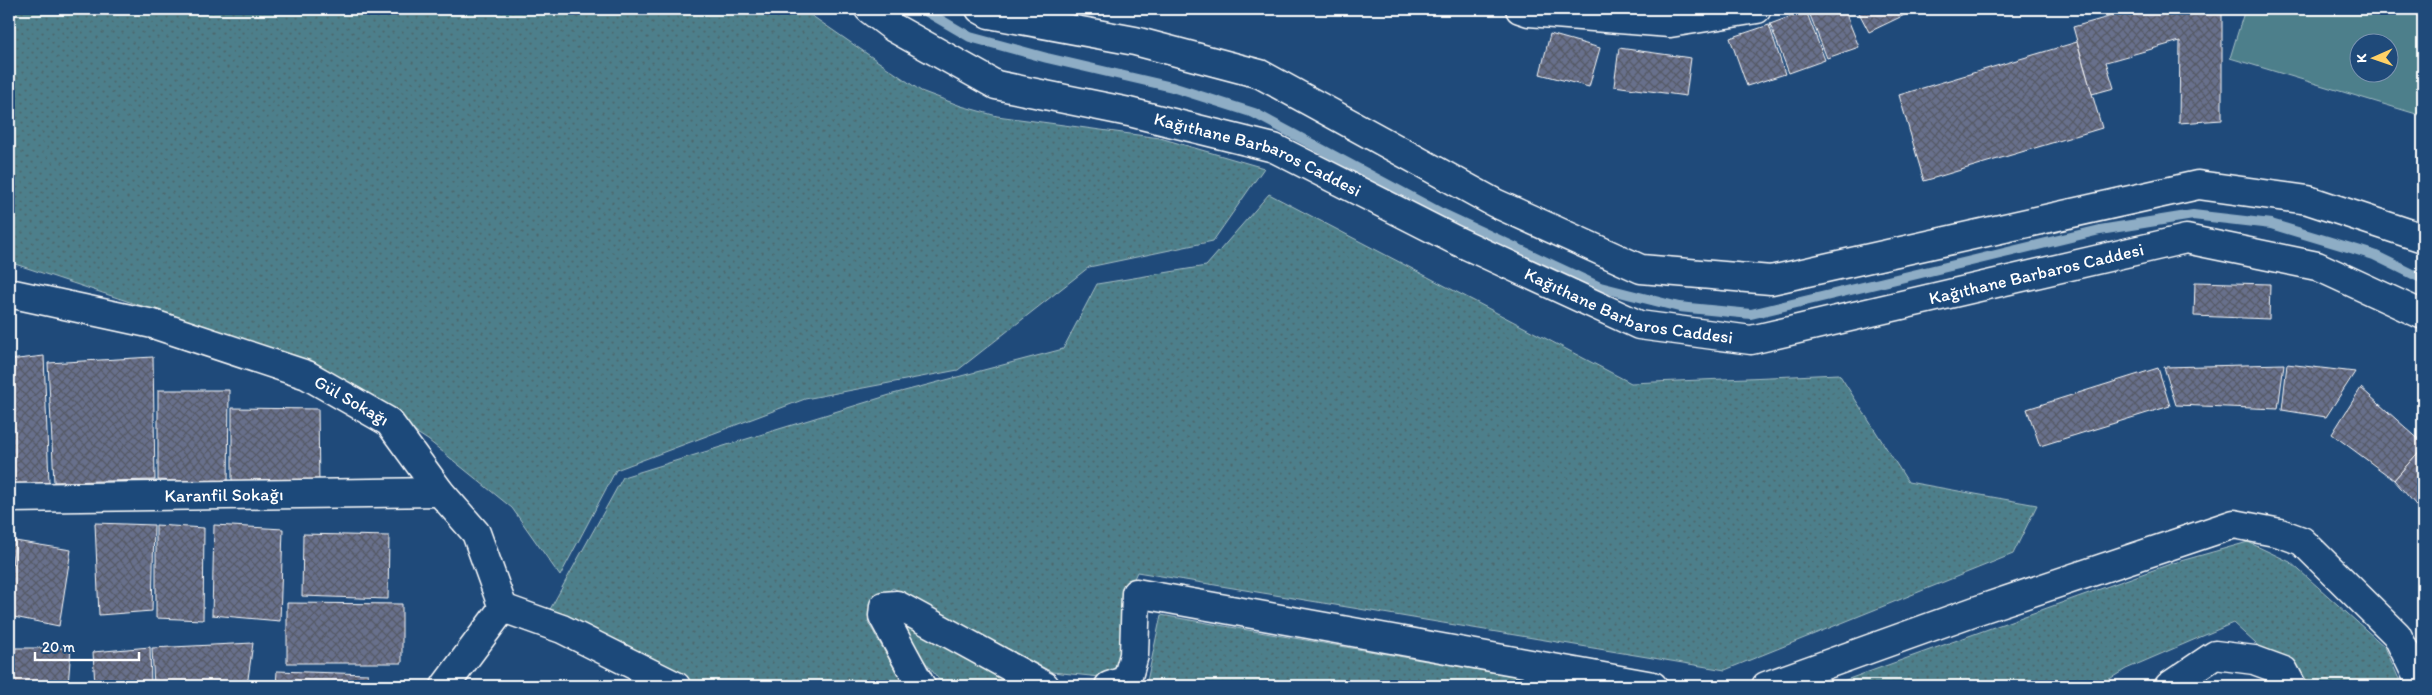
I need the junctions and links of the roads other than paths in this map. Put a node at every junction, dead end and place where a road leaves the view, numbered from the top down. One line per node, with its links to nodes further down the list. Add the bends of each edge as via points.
1 (868, 9): 7 (street, Kağıthane Barbaros Caddesi, via 894,28 996,85 1129,112 1274,148 1452,239 1639,325 1751,340 2186,239 2317,266)
2 (980, 9): 5 (street, Kağıthane Barbaros Caddesi, via 989,14 1135,41 1260,74 1495,203 1641,269 1771,280 2198,185 2308,200)
3 (1520, 9): 4 (street, via 1670,23)
4 (1757, 9)
5 (2423, 238)
6 (9, 293): 8 (street, Gül Sokağı, via 153,324 307,375 388,422)
7 (2423, 315)
8 (440, 492): 9 (street, Karanfil Sokağı); 10 (street, Gül Sokağı, via 476,533)
9 (9, 498)
10 (503, 608): 11 (street); 12 (street, via 562,629)
11 (445, 686)
12 (676, 686)
13 (921, 686): 14 (street, via 883,616 884,606 897,605)
14 (1045, 686)
15 (1109, 686): 16 (street, via 1127,680 1130,672 1134,655 1136,593)
16 (1653, 686)
17 (1766, 686): 20 (street, via 2234,524 2302,541 2397,635)
18 (2169, 686): 19 (street, via 2215,655 2254,660 2284,671)
19 (2292, 686)
20 (2422, 686)

